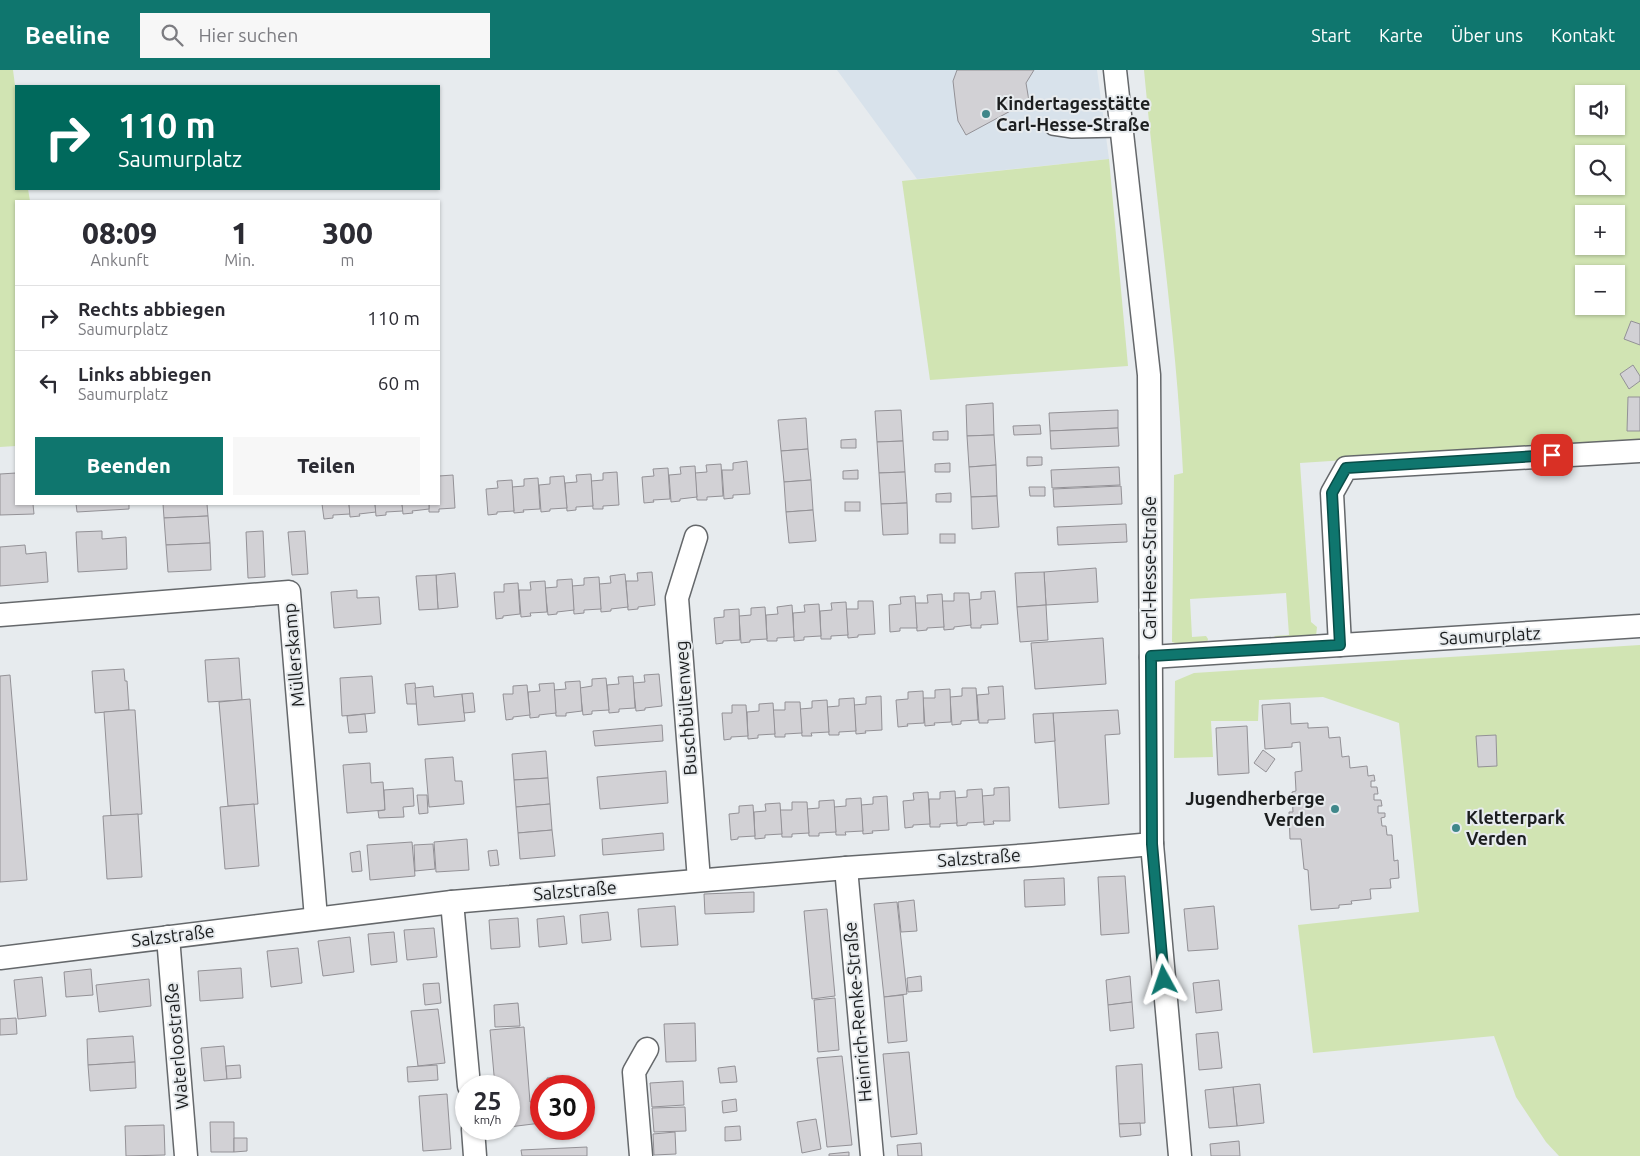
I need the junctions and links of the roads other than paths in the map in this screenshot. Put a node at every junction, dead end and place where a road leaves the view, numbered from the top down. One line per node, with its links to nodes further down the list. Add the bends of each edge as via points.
1 (1115, 70): 3 (street, Carl-Hesse-Straße)
2 (1052, 129): 3 (lane)
3 (1122, 131): 9 (street, Carl-Hesse-Straße, via 1149,375)
4 (1640, 451): 8 (street, via 1346,468 1332,493)
5 (696, 537): 12 (street, Buschbültenweg, via 677,598)
6 (0, 615): 14 (street, Müllerskamp, via 289,592)
7 (1640, 626): 8 (street, Saumurplatz)
8 (1340, 645): 9 (street, Saumurplatz)
9 (1151, 656): 10 (street, Carl-Hesse-Straße)
10 (1152, 844): 11 (street, Salzstraße); 24 (street, Carl-Hesse-Straße)
11 (846, 868): 12 (street, Salzstraße); 23 (street, Heinrich-Renke-Straße)
12 (699, 880): 13 (street, Salzstraße)
13 (452, 902): 14 (street, Salzstraße); 18 (street)
14 (316, 918): 15 (street, Salzstraße)
15 (168, 937): 16 (street, Salzstraße); 20 (street, Waterloostraße)
16 (0, 958)
17 (646, 1050): 22 (street, via 634,1072)
18 (468, 1075)
19 (474, 1140): 21 (street)
20 (186, 1156)
21 (475, 1156)
22 (641, 1156)
23 (872, 1156)
24 (1180, 1156)

